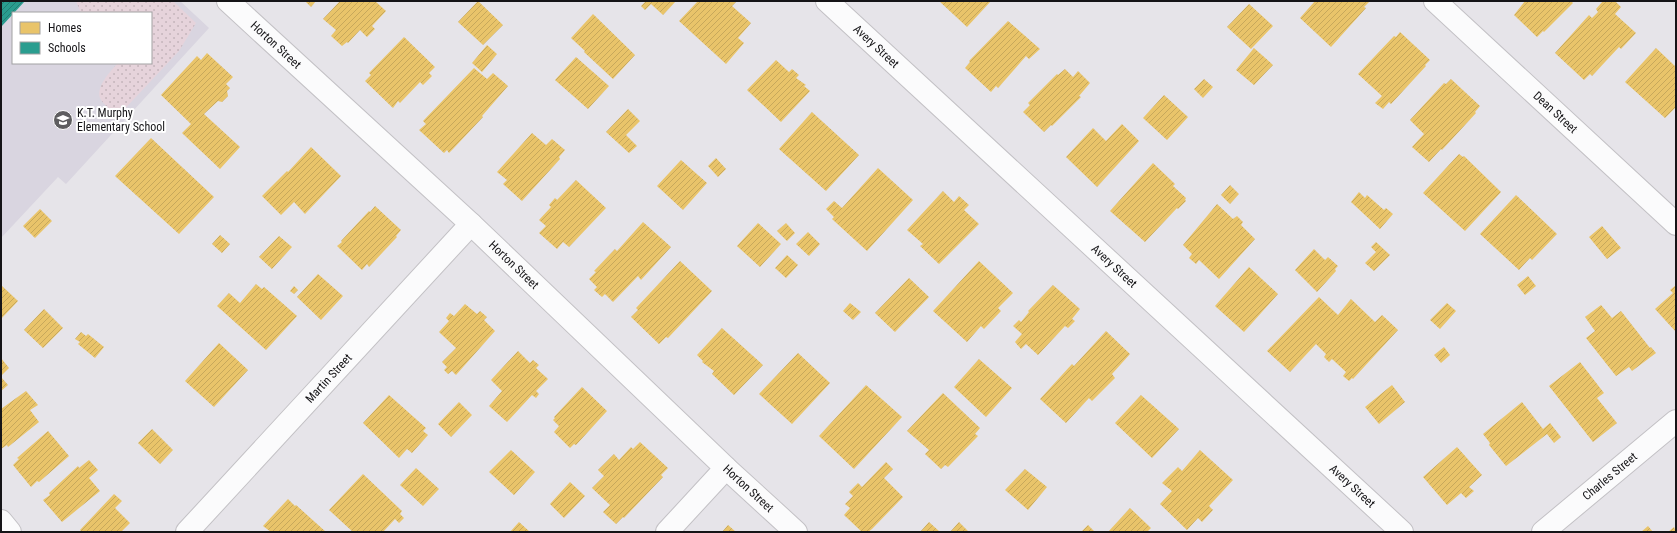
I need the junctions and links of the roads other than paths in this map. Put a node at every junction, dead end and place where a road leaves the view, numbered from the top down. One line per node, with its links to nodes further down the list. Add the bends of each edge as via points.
1 (228, 1): 4 (street, Horton Street)
2 (827, 1): 13 (street, Avery Street)
3 (1435, 1): 5 (street, Dean Street)
4 (471, 224): 7 (street, Horton Street); 10 (street, Martin Street)
5 (1676, 224)
6 (1676, 421): 14 (street, Charles Street)
7 (726, 468): 11 (street); 12 (street, Horton Street)
8 (1, 521): 9 (street)
9 (10, 532)
10 (187, 532)
11 (667, 532)
12 (796, 532)
13 (1402, 532)
14 (1543, 532)

